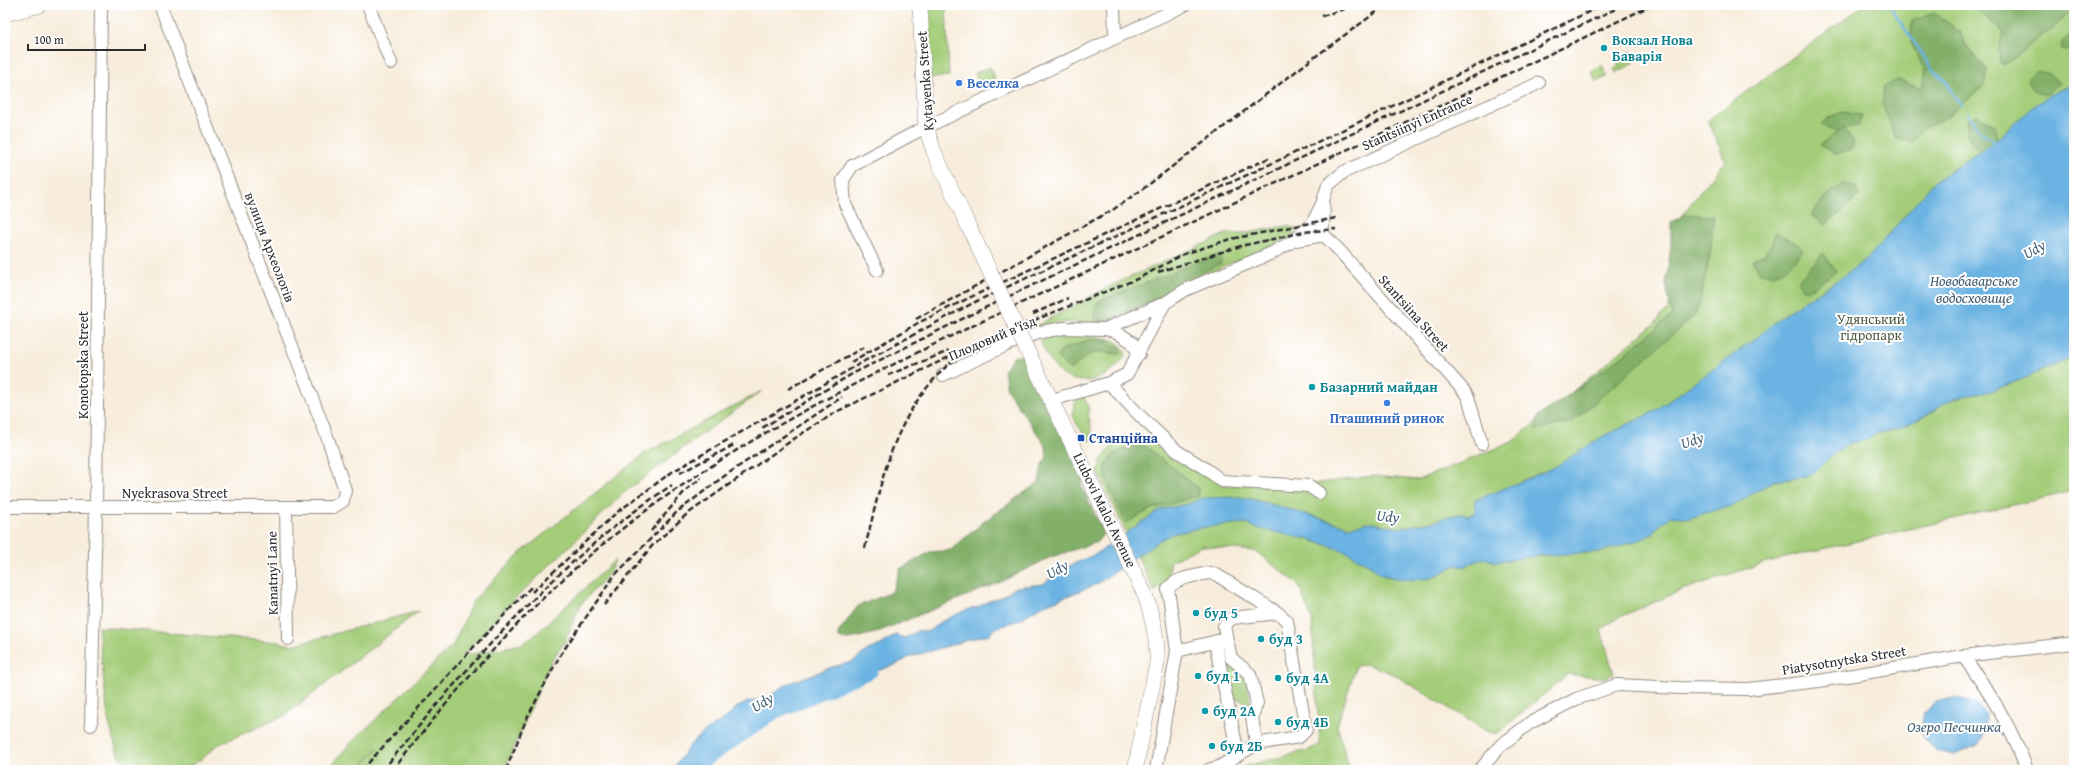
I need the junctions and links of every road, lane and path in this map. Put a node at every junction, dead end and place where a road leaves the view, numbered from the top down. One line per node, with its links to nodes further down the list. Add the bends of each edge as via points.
1 (40, 5): 8 (main road)
2 (100, 5): 29 (street, Konotopska Street)
3 (160, 5): 26 (street, вулиця Археологів, via 328,439 345,490)
4 (368, 5): 10 (street)
5 (920, 5): 12 (main road, Kytayenka Street)
6 (1114, 5): 9 (street)
7 (1185, 5): 9 (street)
8 (5, 14)
9 (1115, 38): 12 (street)
10 (391, 63)
11 (1539, 82): 13 (street, Stantsiinyi Entrance, via 1344,172 1328,186)
12 (926, 127): 14 (main road, Kytayenka Street, via 934,152); 17 (street, via 852,166 843,180 845,204)
13 (1322, 204): 15 (street, via 1325,212 1322,230); 16 (street, Stantsiinyi Entrance, via 1312,224)
14 (966, 221): 23 (main road, Liubovi Maloi Avenue, bridge)
15 (1324, 235): 16 (street); 24 (street, Stantsiina Street, via 1464,391)
16 (1295, 240): 18 (street, via 1272,253 1185,290)
17 (877, 270)
18 (1165, 303): 19 (street); 20 (street)
19 (1104, 329): 20 (street, Плодовий в'їзд, via 1123,335 1132,342); 21 (street, Плодовий в'їзд, via 1064,328 1041,332)
20 (1139, 354): 22 (street, via 1127,374)
21 (943, 375)
22 (1109, 383): 23 (street); 25 (street, via 1182,455 1222,481 1309,486)
23 (1052, 400): 40 (main road, Liubovi Maloi Avenue, via 1145,594 1154,623 1157,663)
24 (1482, 444)
25 (1318, 493)
26 (343, 501): 28 (street, Nyekrasova Street, via 333,507)
27 (5, 507): 29 (street, Nyekrasova Street)
28 (286, 507): 29 (street, Nyekrasova Street); 31 (street, Kanatnyi Lane)
29 (96, 508): 36 (street, Konotopska Street)
30 (1278, 613): 32 (street, via 1232,618 1224,626); 34 (street, via 1215,574 1177,580 1168,588); 38 (street, via 1287,621 1306,730 1298,738)
31 (288, 639)
32 (1221, 640): 34 (street); 38 (street, via 1231,658 1250,674 1257,703 1252,716); 39 (street)
33 (2074, 643): 35 (street, Piatysotnytska Street)
34 (1177, 651): 37 (street)
35 (1963, 656): 44 (street, Piatysotnytska Street, via 1819,681 1748,688 1617,685 1576,699 1530,724 1500,746); 45 (street, via 1994,699 2021,752)
36 (90, 725)
37 (1163, 732): 41 (street); 42 (street)
38 (1256, 744): 39 (street)
39 (1238, 754): 43 (street, via 1219,767)
40 (1135, 770)
41 (1156, 770)
42 (1163, 770)
43 (1208, 770)
44 (1480, 770)
45 (2027, 770)

